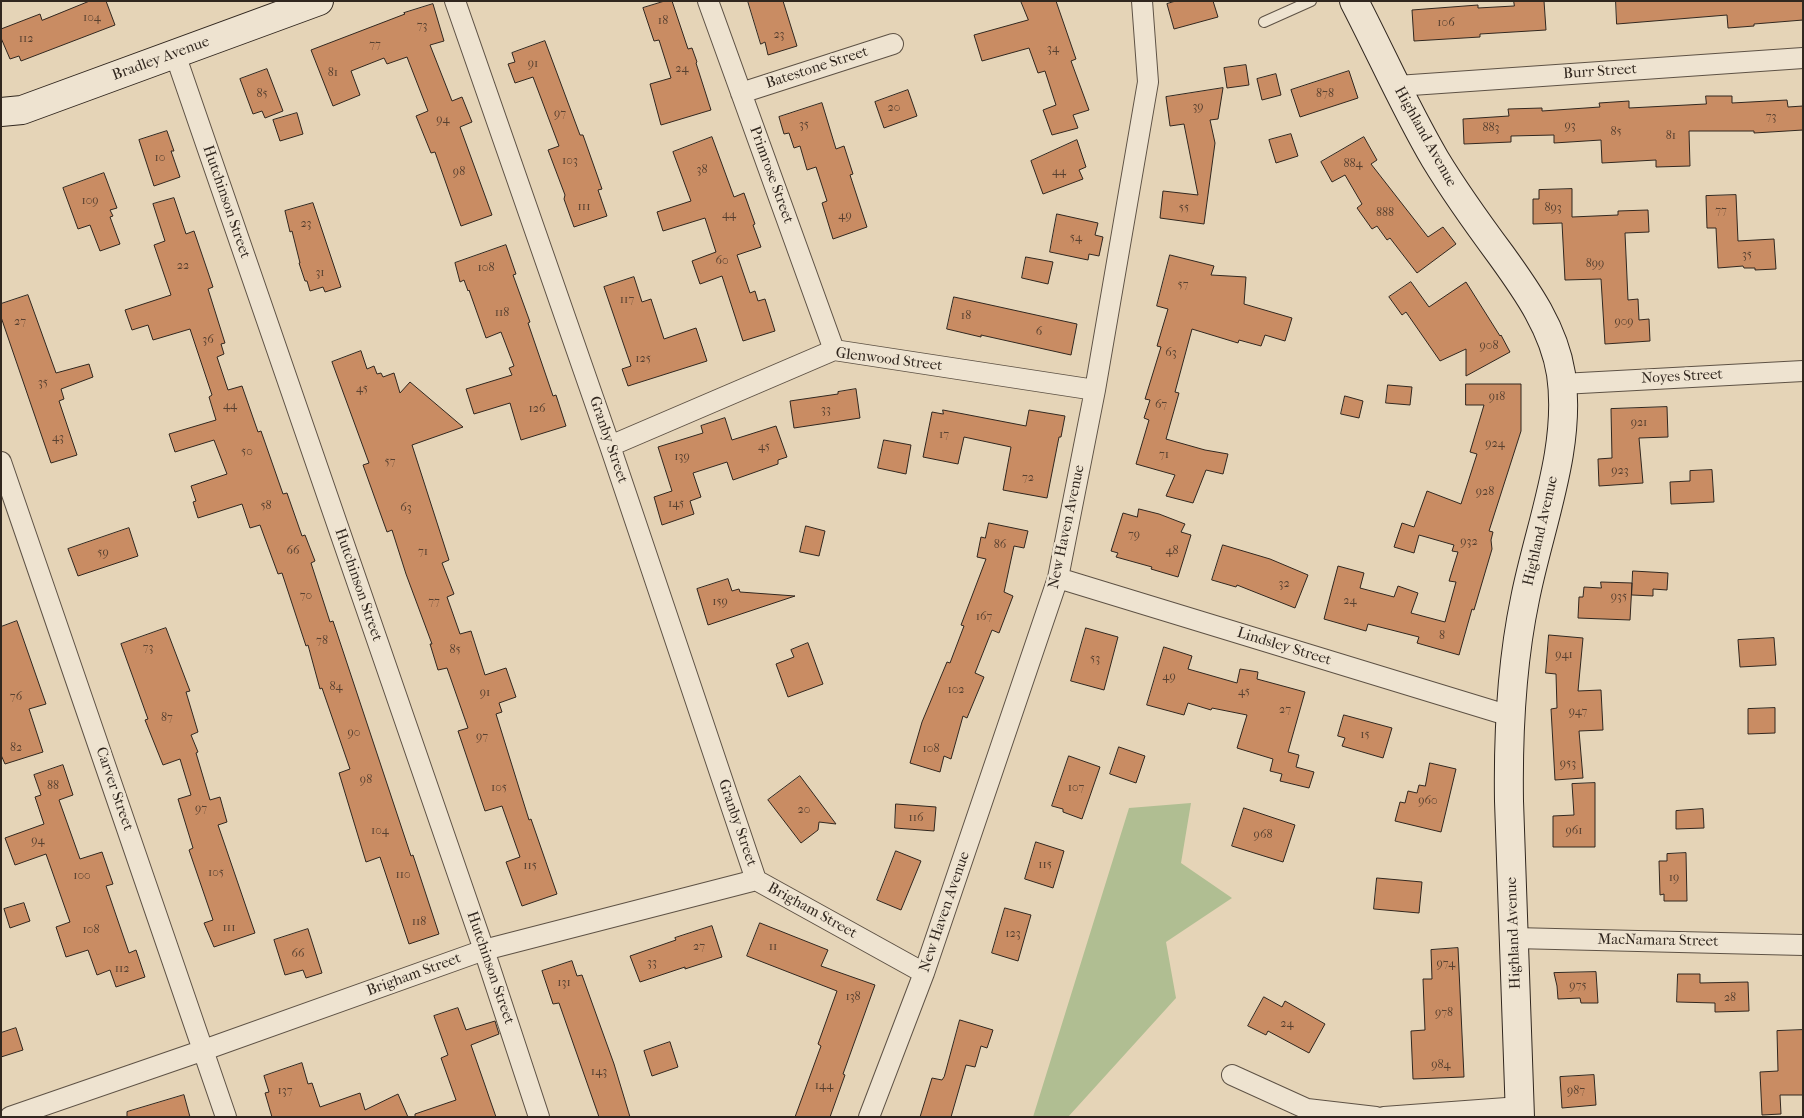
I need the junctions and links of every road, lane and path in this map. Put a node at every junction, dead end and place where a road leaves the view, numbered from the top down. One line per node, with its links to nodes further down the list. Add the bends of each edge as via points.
1 (319, 1): 9 (main road, Bradley Avenue)
2 (455, 1): 18 (street, Granby Street)
3 (708, 1): 12 (street, Primrose Street)
4 (1142, 1): 17 (street, New Haven Avenue, via 1148,82)
5 (1310, 1): 7 (lane)
6 (1354, 1): 11 (main road, Highland Avenue)
7 (1264, 22)
8 (893, 44): 12 (street, Batestone Street)
9 (175, 54): 13 (main road, Bradley Avenue, via 22,110); 25 (street, Hutchinson Street)
10 (1803, 58): 11 (street, Burr Street)
11 (1397, 86): 16 (main road, Highland Avenue, via 1460,199 1540,313 1556,352)
12 (741, 92): 14 (street, Primrose Street)
13 (1, 112)
14 (834, 350): 17 (street, Glenwood Street); 18 (street, Glenwood Street)
15 (1803, 371): 16 (street, Noyes Street)
16 (1562, 384): 21 (main road, Highland Avenue, via 1563,409 1557,457 1521,618)
17 (1095, 390): 20 (street, New Haven Avenue)
18 (610, 446): 22 (street, Granby Street)
19 (1, 462): 27 (street, Carver Street)
20 (1058, 578): 21 (street, Lindsley Street); 26 (street, New Haven Avenue)
21 (1510, 716): 23 (main road, Highland Avenue)
22 (756, 880): 25 (street, Brigham Street); 26 (street, Brigham Street)
23 (1514, 938): 24 (street, MacNamara Street); 29 (main road, Highland Avenue)
24 (1803, 945)
25 (484, 950): 27 (street, Brigham Street); 32 (street, Hutchinson Street)
26 (924, 973): 33 (street, New Haven Avenue)
27 (204, 1050): 30 (street, Brigham Street); 31 (street, Carver Street)
28 (1232, 1075): 34 (street, via 1308,1109)
29 (1520, 1112): 35 (street)
30 (10, 1117)
31 (226, 1117)
32 (539, 1117)
33 (869, 1117)
34 (1376, 1117)
35 (1384, 1117)

